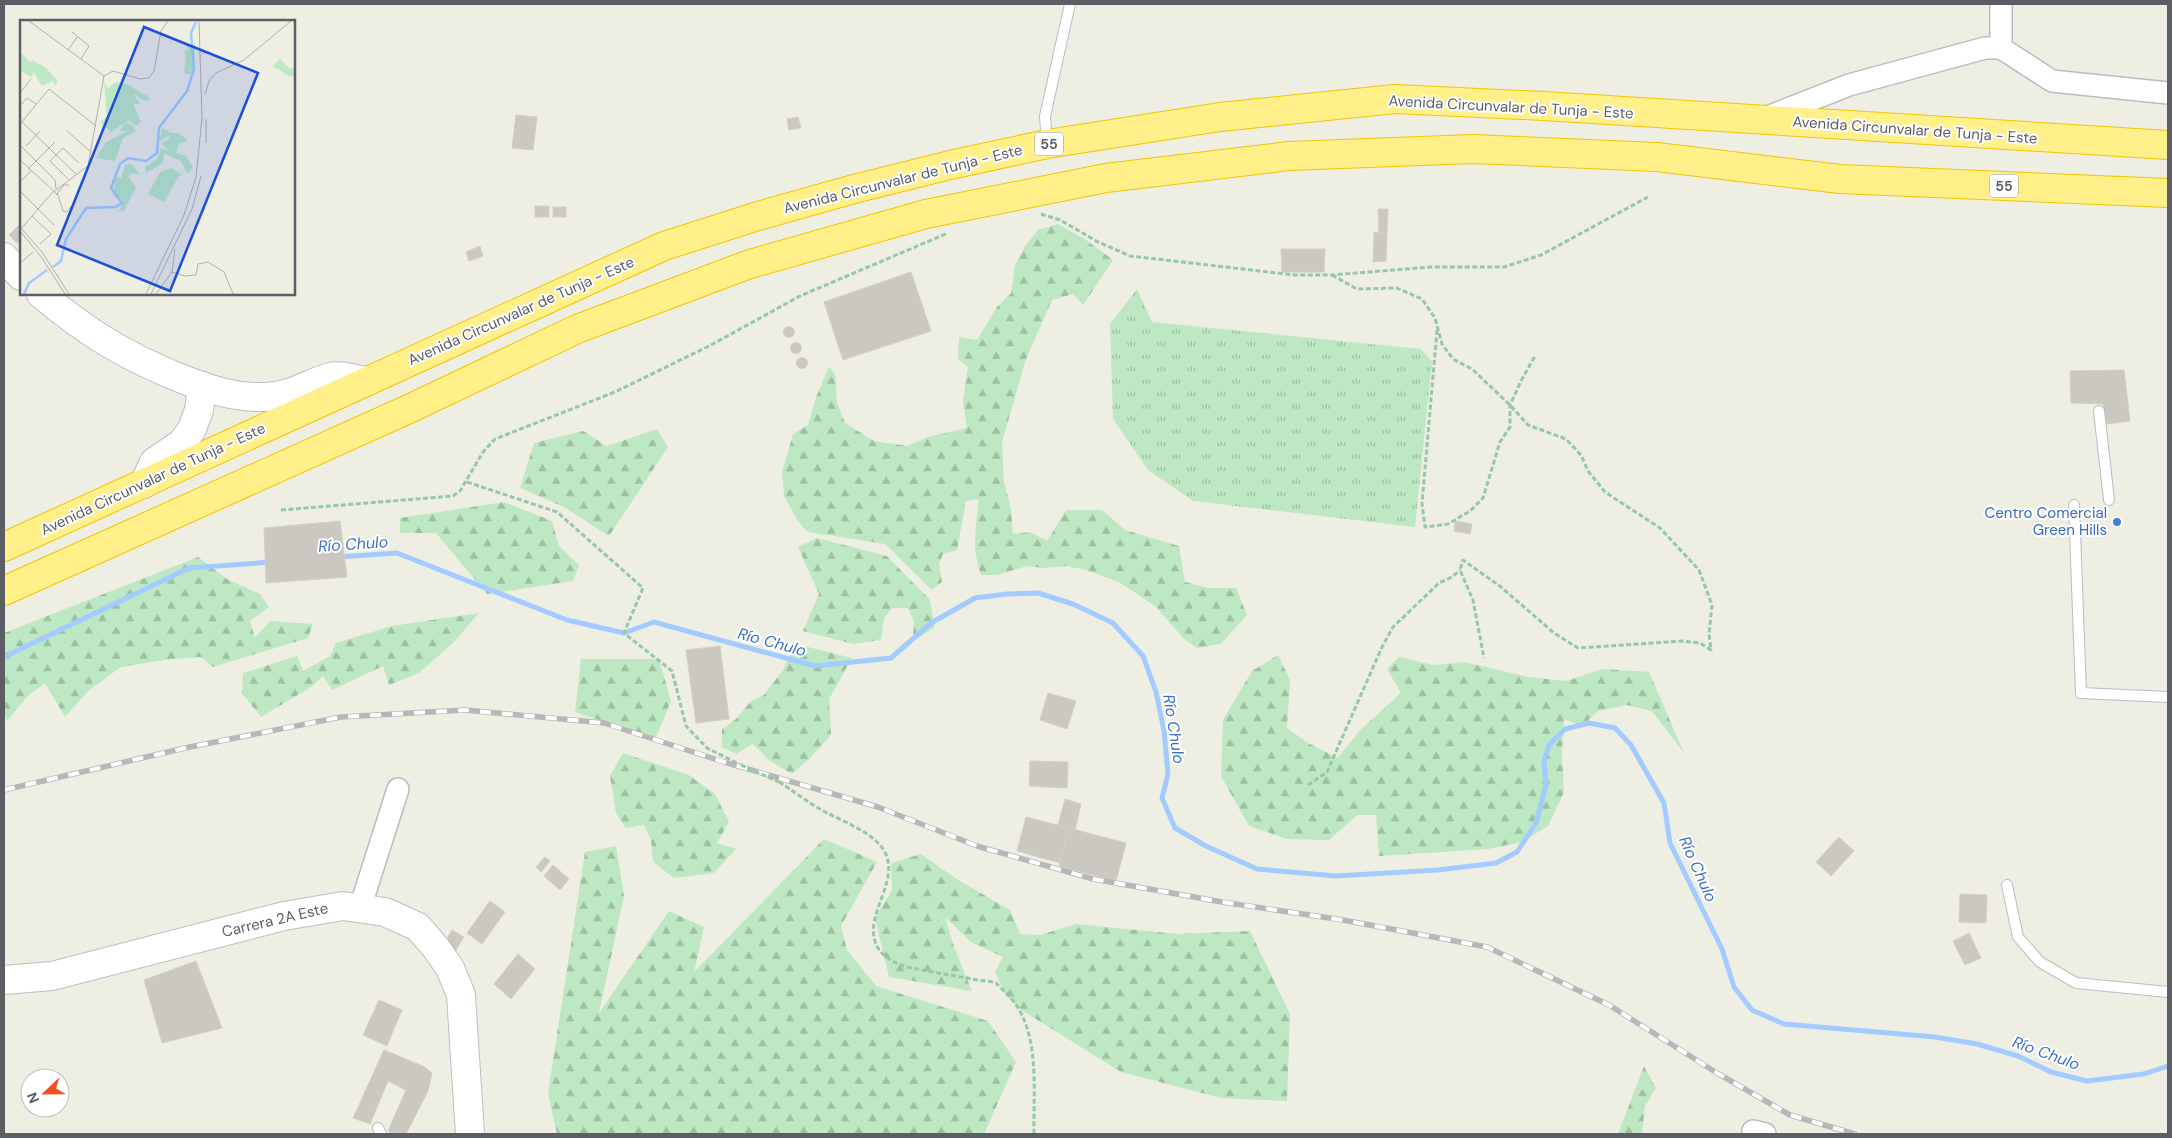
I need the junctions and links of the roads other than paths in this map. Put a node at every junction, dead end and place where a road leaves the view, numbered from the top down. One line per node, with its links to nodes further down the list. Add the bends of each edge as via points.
1 (1070, 4): 6 (lane, via 1045,116)
2 (2001, 4): 3 (street)
3 (2001, 48): 4 (street, via 2052,81); 5 (street, via 1985,48 1857,83)
4 (2168, 93)
5 (1760, 120): 6 (highway, Avenida Circunvalar de Tunja - Este / 55, via 1395,99 1220,117); 7 (highway, Avenida Circunvalar de Tunja - Este / 55)
6 (1047, 144): 12 (highway, Avenida Circunvalar de Tunja - Este / 55, via 854,188 664,246)
7 (2168, 145)
8 (2168, 193): 19 (highway, 55, via 1840,179 1657,157 1473,149 1289,156 1106,178 926,214 740,268 578,329 411,408)
9 (4, 257): 10 (street)
10 (20, 275)
11 (41, 295): 13 (street, via 105,342 142,362)
12 (368, 381): 13 (street, via 332,376 292,393 266,397 238,396); 15 (highway, Avenida Circunvalar de Tunja - Este / 55)
13 (202, 386): 15 (street, via 199,410 192,429 182,443 154,462)
14 (2099, 411): 16 (lane)
15 (144, 484): 18 (highway, Avenida Circunvalar de Tunja - Este / 55)
16 (2109, 500)
17 (2074, 505): 20 (lane, via 2081,693)
18 (4, 547)
19 (4, 591)
20 (2168, 697)
21 (398, 789): 23 (street)
22 (2007, 885): 25 (lane, via 2018,937 2040,962 2076,983)
23 (360, 908): 24 (street, Carrera 2A Este, via 343,906 284,916 52,976); 26 (street, Carrera 2A Este, via 385,912 418,927 450,968 461,995)
24 (4, 980)
25 (2168, 992)
26 (470, 1134)

